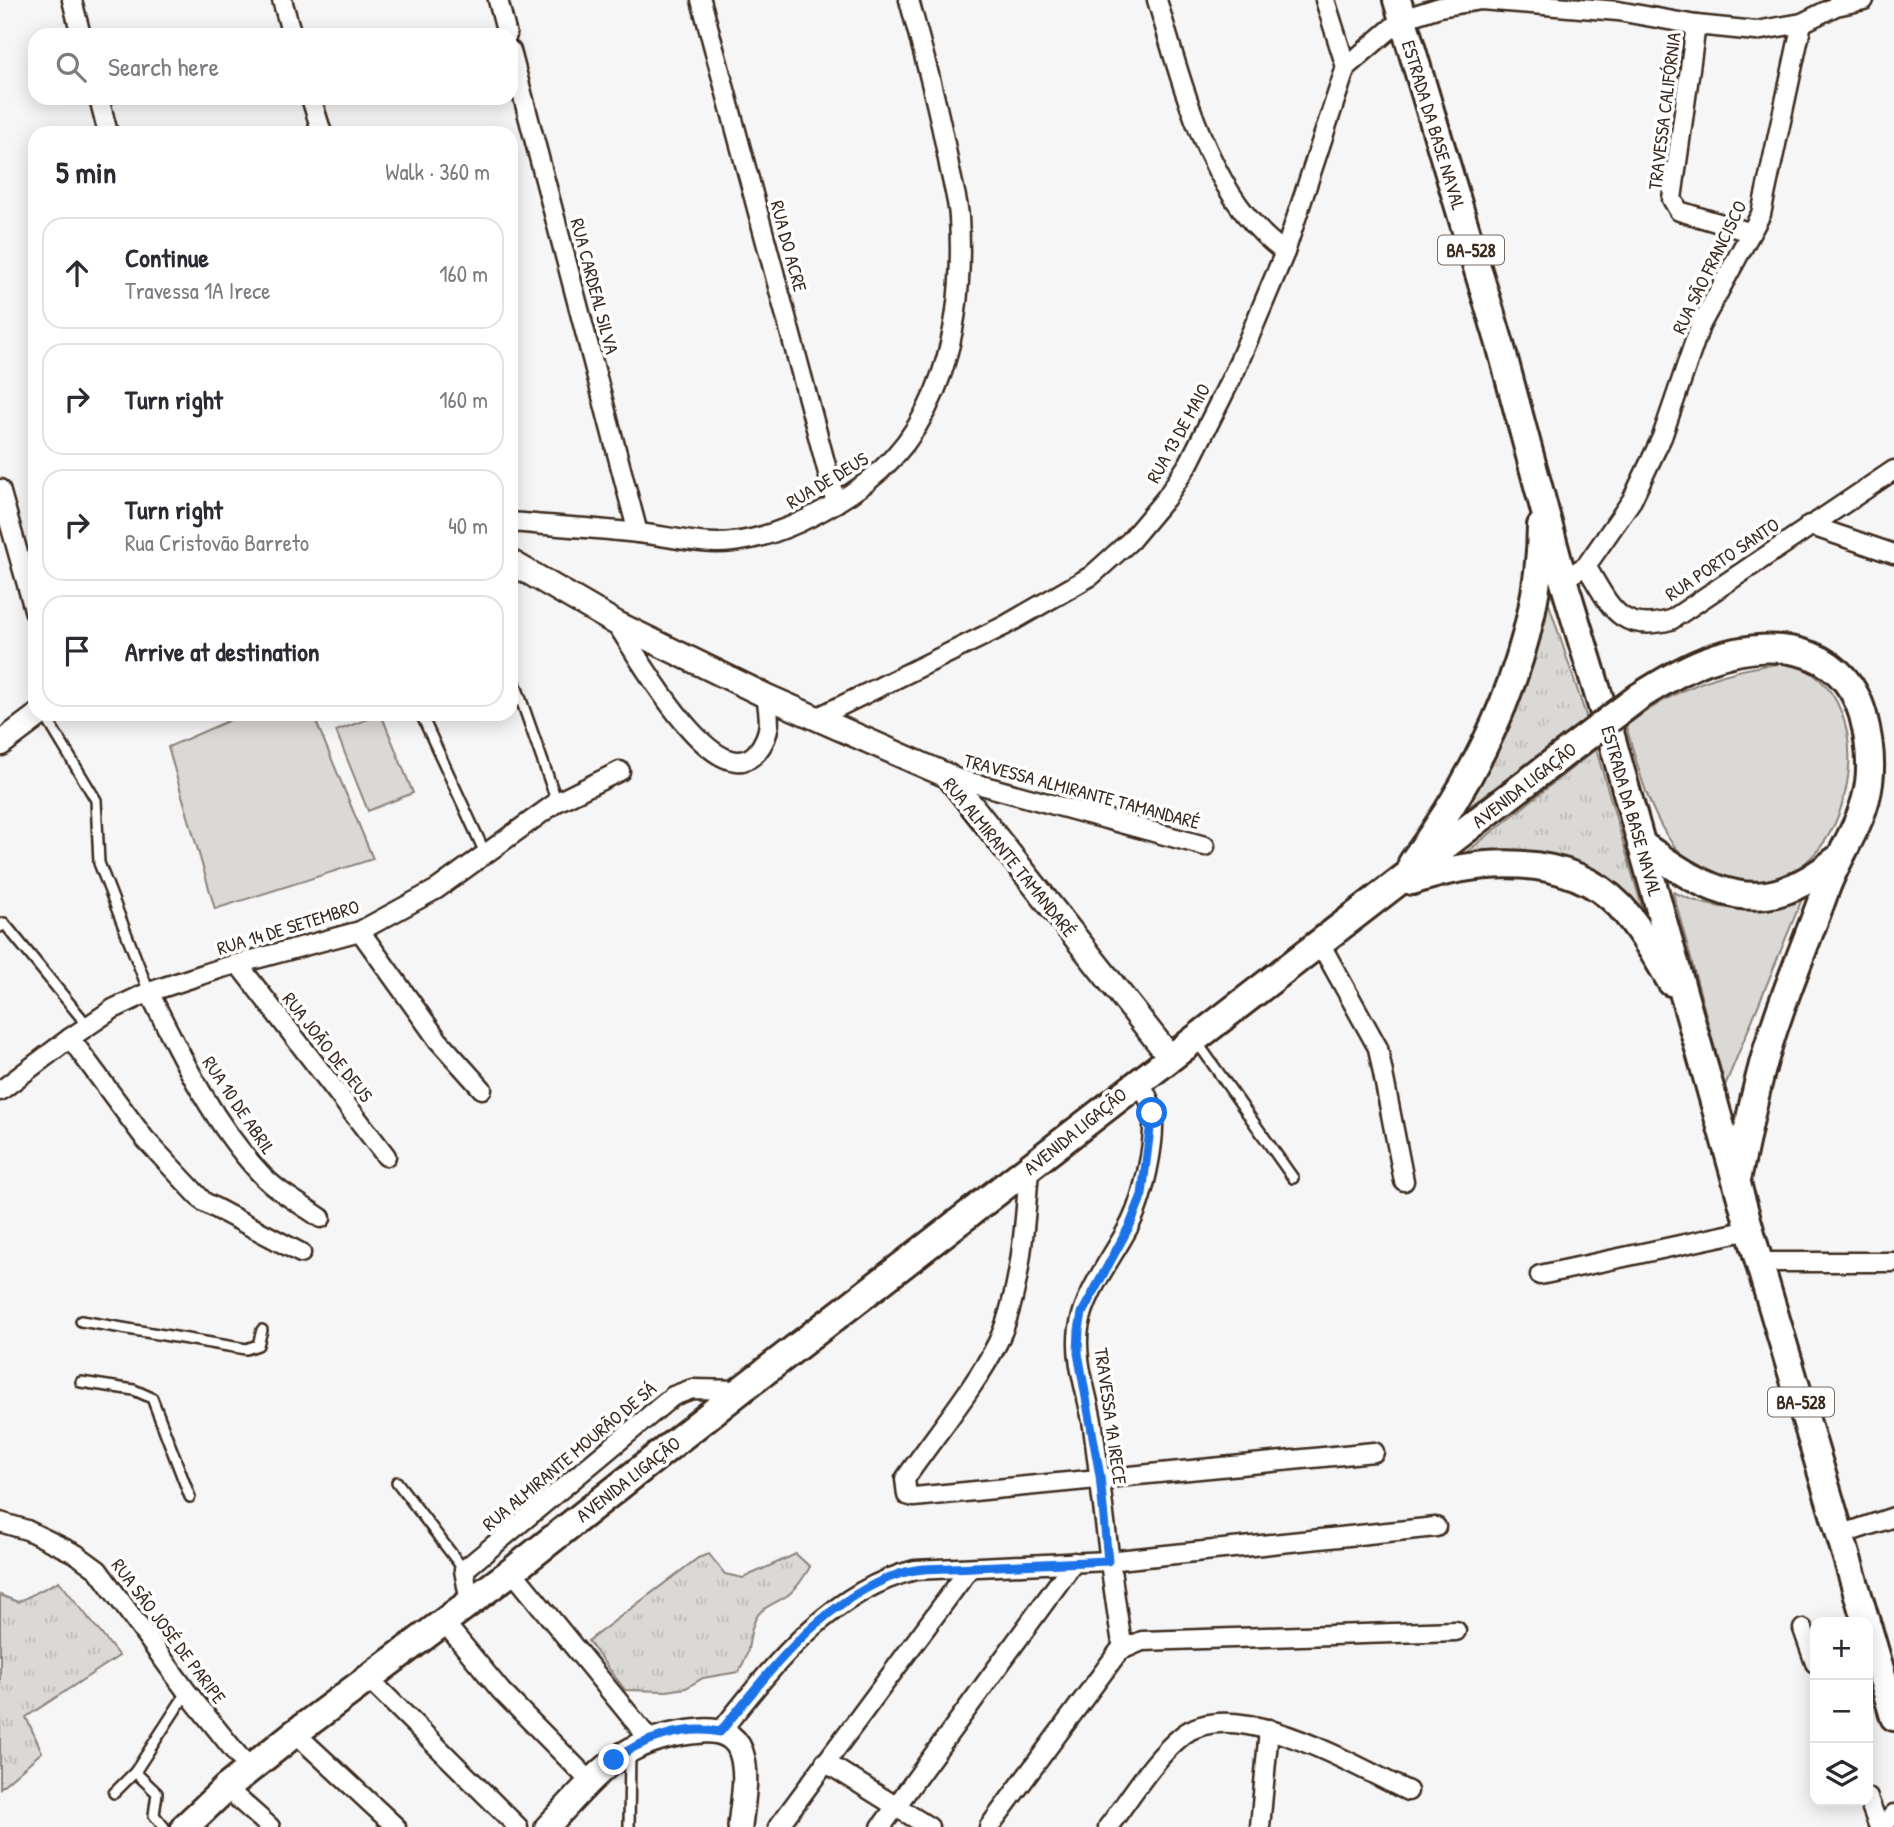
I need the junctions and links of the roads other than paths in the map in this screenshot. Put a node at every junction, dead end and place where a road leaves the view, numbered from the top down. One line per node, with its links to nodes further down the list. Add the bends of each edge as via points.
1 (72, 0): 12 (street)
2 (282, 0): 13 (street)
3 (498, 0): 14 (street)
4 (701, 0): 26 (street, RUA DO ACRE)
5 (909, 0): 26 (street, RUA DE DEUS, via 939,113 959,215 954,323 937,388 919,427 887,468)
6 (1157, 0): 22 (street, via 1181,82 1230,193 1261,236)
7 (1325, 0): 15 (street)
8 (1864, 0): 10 (street, via 1836,6)
9 (1400, 10): 11 (street, via 1481,0 1618,11); 15 (street); 25 (main road, ESTRADA DA BASE NAVAL / BA-528)
10 (1802, 23): 11 (street, via 1756,30); 21 (street, RUA SÃO FRANCISCO, via 1767,194)
11 (1696, 25): 21 (street, TRAVESSA CALIFÓRNIA, via 1672,199 1679,211)
12 (79, 28)
13 (290, 28)
14 (505, 28)
15 (1346, 67): 22 (street, RUA 13 DE MAIO)
16 (518, 78): 29 (street, RUA CARDEAL SILVA)
17 (101, 105): 19 (street)
18 (314, 105): 20 (street)
19 (106, 126)
20 (320, 126)
21 (1749, 232): 32 (street, RUA SÃO FRANCISCO, via 1700,326 1651,462 1632,500)
22 (1284, 252): 38 (street, RUA 13 DE MAIO, via 1206,434 1166,498 1130,541 1091,576 1004,626)
23 (1894, 470): 28 (street, RUA PORTO SANTO)
24 (0, 489): 33 (street)
25 (1542, 500): 32 (main road, ESTRADA DA BASE NAVAL / BA-528); 34 (main road)
26 (836, 503): 29 (street, RUA DE DEUS, via 772,533 732,542)
27 (518, 523): 29 (street, RUA DE DEUS)
28 (1809, 525): 30 (street); 32 (street, RUA PORTO SANTO, via 1671,620 1653,625 1641,626 1621,617)
29 (638, 533)
30 (1894, 554)
31 (518, 566): 35 (main road, RUA ALMIRANTE TAMANDARÉ)
32 (1572, 580): 34 (main road); 46 (main road, ESTRADA DA BASE NAVAL / BA-528)
33 (28, 588)
34 (1535, 601): 50 (main road, via 1513,677 1471,769)
35 (616, 624): 37 (main road, RUA ALMIRANTE TAMANDARÉ); 37 (street, RUA ALMIRANTE TAMANDARÉ, via 684,724 725,761 753,756 769,733)
36 (518, 691): 45 (lane)
37 (766, 696): 38 (main road, RUA ALMIRANTE TAMANDARÉ)
38 (816, 718): 44 (main road, RUA ALMIRANTE TAMANDARÉ)
39 (32, 721): 42 (main road)
40 (46, 721): 55 (lane, via 96,800 99,863)
41 (424, 721): 48 (lane)
42 (0, 744)
43 (620, 771): 45 (street, RUA 14 DE SETEMBRO)
44 (948, 776): 47 (street, TRAVESSA ALMIRANTE TAMANDARÉ); 60 (main road, RUA ALMIRANTE TAMANDARÉ)
45 (557, 802): 48 (street, RUA 14 DE SETEMBRO)
46 (1641, 844): 49 (main road, AVENIDA LIGAÇÃO, via 1709,888 1740,895 1769,895 1794,888); 56 (main road, ESTRADA DA BASE NAVAL / BA-528)
47 (1205, 846)
48 (486, 855): 52 (street, RUA 14 DE SETEMBRO)
49 (1836, 860): 50 (main road, AVENIDA LIGAÇÃO, bridge, via 1857,827 1869,785 1870,763 1859,701 1841,673 1814,655 1793,650 1738,652 1678,673 1640,696); 68 (main road, AVENIDA LIGAÇÃO, via 1760,1075)
50 (1394, 887): 53 (main road, AVENIDA LIGAÇÃO); 56 (main road, via 1444,870 1505,863 1536,866 1594,886 1619,905)
51 (0, 927): 57 (lane, via 4,923)
52 (360, 931): 54 (street, RUA 14 DE SETEMBRO); 62 (street, via 438,1040)
53 (1321, 945): 59 (main road, AVENIDA LIGAÇÃO); 67 (street, via 1377,1048)
54 (238, 964): 55 (street, RUA 14 DE SETEMBRO); 64 (street, RUA JOÃO DE DEUS)
55 (149, 992): 57 (street, RUA 14 DE SETEMBRO); 69 (street, RUA 10 DE ABRIL, via 182,1058 245,1154 261,1175)
56 (1688, 1013): 68 (main road, ESTRADA DA BASE NAVAL / BA-528)
57 (88, 1026): 58 (street, RUA 14 DE SETEMBRO)
58 (70, 1038): 63 (street, RUA 14 DE SETEMBRO); 71 (street, via 145,1139 204,1202)
59 (1196, 1041): 60 (main road, AVENIDA LIGAÇÃO); 66 (lane)
60 (1170, 1056): 61 (main road, AVENIDA LIGAÇÃO)
61 (1139, 1080): 65 (main road, AVENIDA LIGAÇÃO); 80 (street, TRAVESSA 1A IRECE, via 1153,1124 1142,1195 1082,1313 1079,1330 1078,1353)
62 (482, 1089)
63 (0, 1091)
64 (386, 1156)
65 (1028, 1169): 78 (main road, AVENIDA LIGAÇÃO); 80 (street, via 1022,1242 1005,1324 987,1360 905,1479 904,1491 914,1497)
66 (1293, 1178)
67 (1404, 1181)
68 (1736, 1181): 70 (main road, ESTRADA DA BASE NAVAL / BA-528)
69 (321, 1218)
70 (1750, 1230): 72 (main road, ESTRADA DA BASE NAVAL / BA-528); 74 (street)
71 (301, 1253)
72 (1759, 1262): 73 (street); 86 (main road, ESTRADA DA BASE NAVAL / BA-528)
73 (1894, 1262)
74 (1540, 1275)
75 (81, 1321): 76 (lane, via 246,1349 258,1345)
76 (262, 1330)
77 (81, 1382): 82 (lane, via 134,1390 152,1398)
78 (741, 1390): 90 (street, RUA ALMIRANTE MOURÃO DE SÁ, via 692,1389 673,1396); 91 (main road, AVENIDA LIGAÇÃO)
79 (1374, 1452): 80 (street)
80 (1100, 1476): 87 (street, TRAVESSA 1A IRECE)
81 (397, 1482): 90 (lane)
82 (190, 1497)
83 (1894, 1517): 86 (street)
84 (0, 1522): 101 (street, RUA SÃO JOSÉ DE PARIPE, via 76,1553 98,1570)
85 (1436, 1527): 87 (street)
86 (1840, 1535): 93 (main road, ESTRADA DA BASE NAVAL / BA-528)
87 (1108, 1561): 88 (street); 98 (street, TRAVESSA 1A IRECE)
88 (1074, 1562): 89 (street); 114 (street)
89 (970, 1568): 104 (street, via 915,1570 854,1594 774,1667); 107 (street)
90 (464, 1570): 92 (street)
91 (512, 1571): 92 (main road, AVENIDA LIGAÇÃO); 106 (street)
92 (470, 1603): 94 (main road, AVENIDA LIGAÇÃO)
93 (1865, 1617)
94 (444, 1622): 100 (main road, AVENIDA LIGAÇÃO); 110 (street, via 501,1691)
95 (1803, 1629): 99 (street)
96 (1456, 1631): 98 (street, via 1142,1641)
97 (1873, 1645): 102 (main road)
98 (1123, 1648): 128 (street)
99 (1810, 1649)
100 (368, 1678): 105 (main road, AVENIDA LIGAÇÃO); 121 (street)
101 (187, 1692): 108 (street, RUA SÃO JOSÉ DE PARIPE); 109 (lane)
102 (1894, 1717)
103 (1269, 1729): 112 (street); 129 (street, via 1217,1724 1185,1733 1169,1747); 130 (street)
104 (720, 1732): 106 (main road, via 678,1734); 124 (main road, via 732,1739 743,1760)
105 (295, 1733): 108 (main road, AVENIDA LIGAÇÃO); 120 (street)
106 (640, 1743): 110 (main road); 123 (lane)
107 (825, 1762): 114 (street); 125 (street)
108 (249, 1769): 111 (main road, AVENIDA LIGAÇÃO)
109 (135, 1772): 113 (lane); 117 (lane, via 157,1793 154,1815)
110 (591, 1782): 122 (main road)
111 (226, 1788): 118 (main road, AVENIDA LIGAÇÃO); 119 (street)
112 (1408, 1791)
113 (114, 1793)
114 (896, 1805): 126 (street); 127 (street)
115 (1871, 1806): 131 (street)
116 (1894, 1814): 131 (street)
117 (164, 1827)
118 (185, 1827)
119 (270, 1827)
120 (396, 1827)
121 (518, 1827)
122 (547, 1827)
123 (629, 1827)
124 (740, 1827)
125 (778, 1827)
126 (881, 1827)
127 (929, 1827)
128 (989, 1827)
129 (1108, 1827)
130 (1260, 1827)
131 (1880, 1827)

